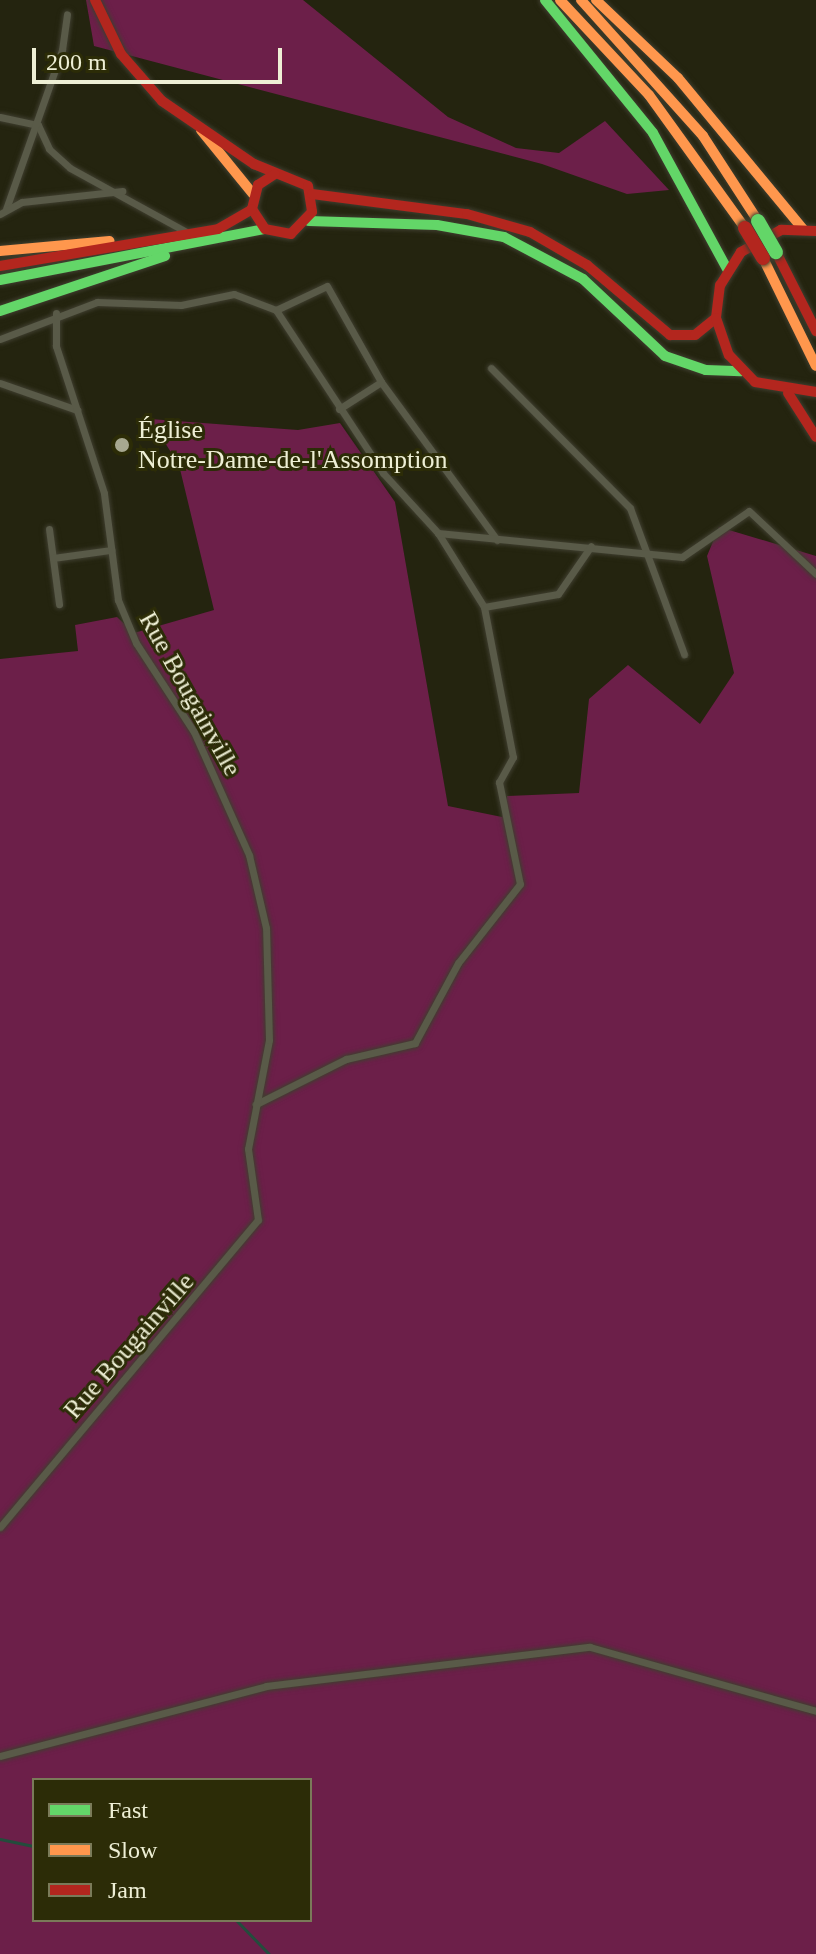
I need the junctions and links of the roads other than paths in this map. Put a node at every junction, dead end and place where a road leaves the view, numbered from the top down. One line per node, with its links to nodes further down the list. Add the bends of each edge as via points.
1 (95, 0): 8 (main road, via 127,62)
2 (545, 0): 23 (main road, via 653,133)
3 (560, 0): 16 (main road, via 669,119)
4 (581, 0): 16 (main road, via 703,136)
5 (596, 0): 18 (main road, via 678,78)
6 (67, 14): 9 (street)
7 (0, 117): 9 (street)
8 (187, 119): 10 (main road); 13 (main road, via 229,156)
9 (38, 125): 11 (street, via 56,157); 14 (street)
10 (275, 174): 12 (main road, via 302,179); 13 (main road)
11 (123, 191): 14 (street); 19 (street)
12 (312, 194): 15 (main road); 28 (main road, via 467,214 530,232 587,265 670,335 695,335)
13 (253, 202): 17 (main road); 19 (main road, via 225,227)
14 (3, 212)
15 (309, 221): 17 (main road, via 291,234); 33 (main road, via 455,227 518,242 583,279 665,356 706,370)
16 (752, 224): 21 (main road, bridge)
17 (265, 229): 19 (main road)
18 (810, 230): 23 (main road, via 760,238)
19 (192, 240): 20 (main road); 22 (main road); 24 (main road); 26 (main road)
20 (0, 251)
21 (769, 255): 29 (main road); 31 (main road)
22 (0, 266)
23 (727, 269): 28 (main road)
24 (0, 280)
25 (276, 310): 27 (street, via 234,294 181,305 97,302); 34 (street, via 327,286); 38 (street, via 288,318)
26 (0, 311)
27 (56, 313): 30 (street); 39 (street, Rue Bougainville, via 56,346)
28 (716, 318): 33 (main road)
29 (816, 331)
30 (0, 339)
31 (816, 366)
32 (491, 368): 47 (street, via 630,508)
33 (741, 371): 37 (main road)
34 (381, 382): 38 (street); 43 (street)
35 (0, 383): 39 (street)
36 (816, 392): 37 (main road)
37 (788, 393): 40 (main road)
38 (339, 409): 42 (street)
39 (77, 410): 45 (street, Rue Bougainville, via 104,493)
40 (816, 437)
41 (49, 529): 46 (street)
42 (438, 533): 43 (street); 50 (street)
43 (497, 540): 44 (street)
44 (591, 546): 47 (street); 50 (street, via 558,594)
45 (111, 550): 46 (street); 52 (street, Rue Bougainville, via 131,633 194,732 258,885 269,1040)
46 (53, 558): 49 (street)
47 (654, 558): 48 (street, via 682,557 749,511); 51 (street)
48 (816, 574)
49 (59, 604)
50 (484, 607): 52 (street, via 513,757 499,782 520,884 458,963 415,1043 346,1059)
51 (684, 654)
52 (256, 1104): 53 (street, Rue Bougainville, via 248,1149 258,1220)
53 (0, 1527)
54 (816, 1711): 55 (street, via 590,1647 266,1686)
55 (0, 1756)

